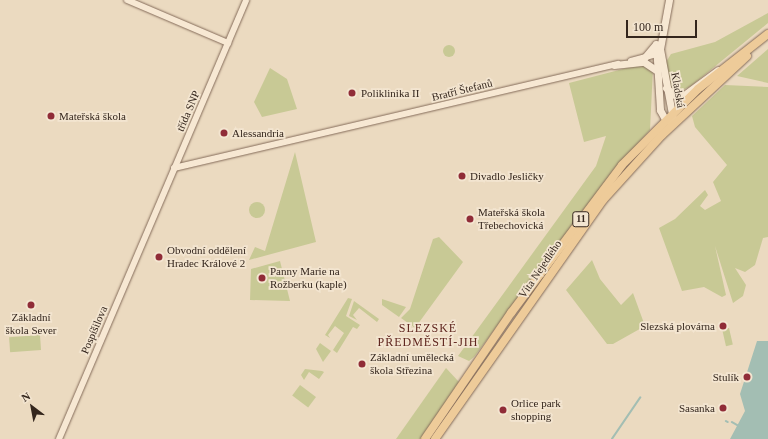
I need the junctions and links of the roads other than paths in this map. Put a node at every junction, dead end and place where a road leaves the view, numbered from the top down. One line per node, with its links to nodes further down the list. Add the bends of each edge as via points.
1 (127, 0): 7 (street)
2 (246, 0): 7 (street, třída SNP)
3 (669, 0): 4 (main road, Kladská)
4 (662, 28): 8 (main road, Kladská); 9 (main road, Kladská)
5 (768, 34): 12 (main road)
6 (768, 39): 16 (main road, 11)
7 (228, 43): 17 (street, třída SNP)
8 (656, 43): 9 (main road, Kladská); 10 (main road)
9 (658, 54): 10 (street, Bratří Štefanů); 13 (main road, Kladská); 14 (main road, Kladská)
10 (645, 57): 11 (street, Bratří Štefanů)
11 (614, 65): 13 (main road, via 644,62); 17 (street, Bratří Štefanů)
12 (722, 68): 14 (main road, via 682,95 672,94); 15 (main road)
13 (656, 70): 15 (main road, Kladská, via 660,110)
14 (666, 88): 15 (main road, Kladská)
15 (668, 116): 16 (main road, Kladská); 20 (main road, Víta Nejedlého / 11, via 606,185 511,313)
16 (675, 122): 21 (main road, Víta Nejedlého / 11, via 585,223)
17 (174, 168): 18 (street, třída SNP)
18 (148, 230): 19 (street, Pospíšilova)
19 (59, 439)
20 (426, 439)
21 (435, 439)

